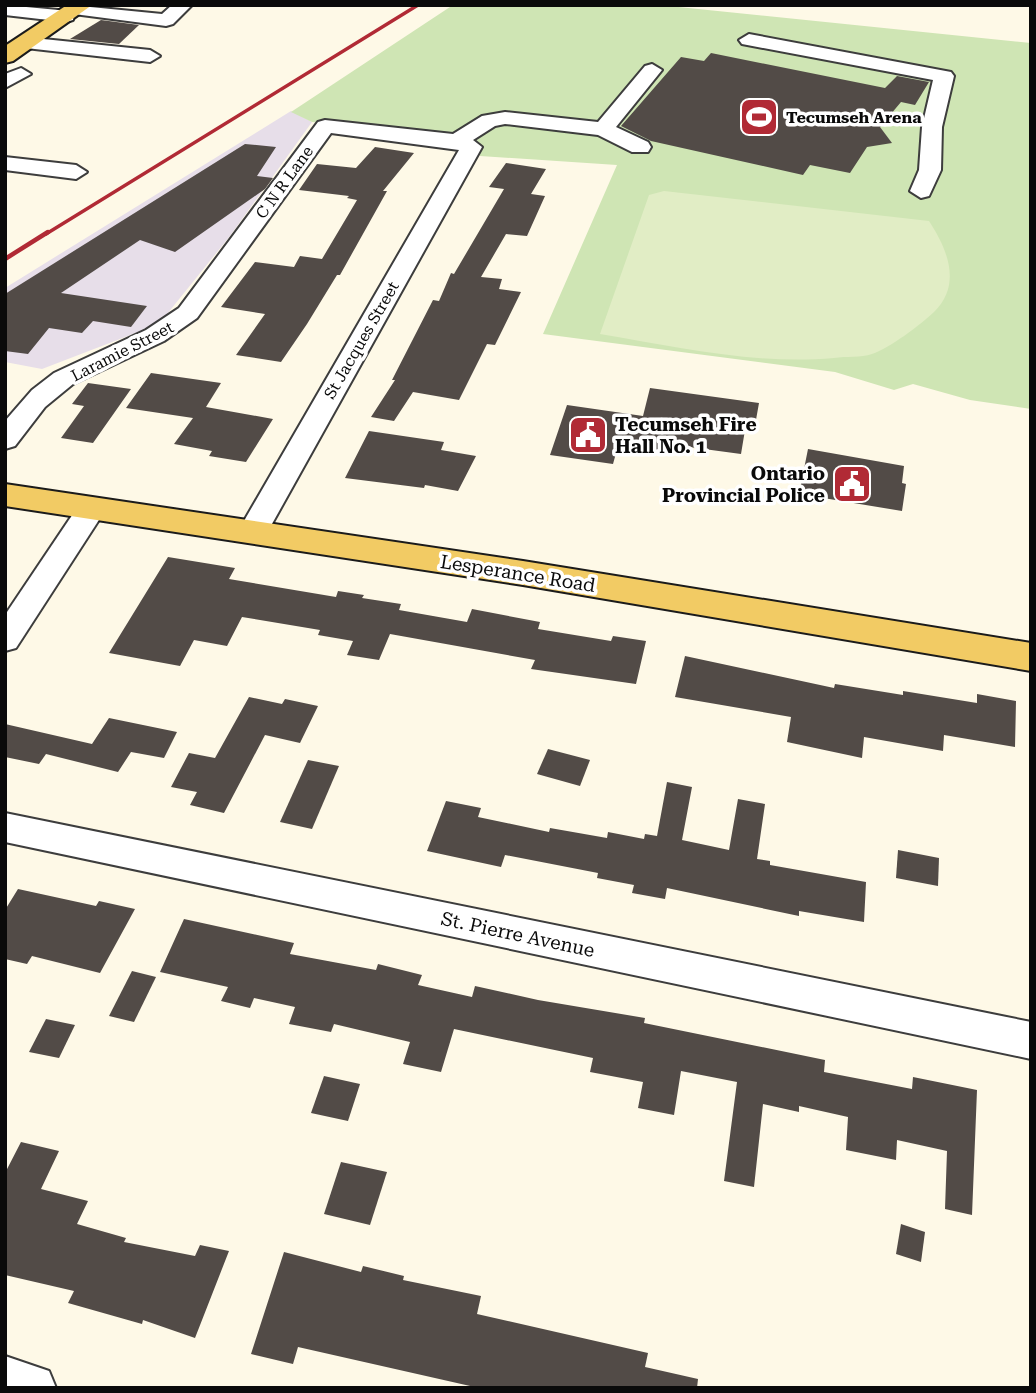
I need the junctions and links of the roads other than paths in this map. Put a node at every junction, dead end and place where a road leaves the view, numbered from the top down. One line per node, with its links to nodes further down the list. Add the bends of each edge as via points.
1 (183, 5): 3 (street, via 166,20)
2 (5, 9): 3 (street)
3 (75, 10): 5 (main road)
4 (5, 25): 5 (street)
5 (45, 30): 7 (main road)
6 (749, 40): 16 (street, via 944,76 932,127 930,170)
7 (24, 43): 8 (main road); 9 (street)
8 (5, 56)
9 (150, 56)
10 (652, 70): 11 (street)
11 (603, 129): 12 (street, via 505,118 489,120); 13 (street)
12 (464, 144): 17 (street, C N R Lane, via 325,126); 21 (street, St Jacques Street)
13 (640, 147)
14 (5, 163): 15 (street)
15 (76, 172)
16 (920, 191)
17 (243, 238): 18 (street, Laramie Street, via 173,327 105,357 46,391)
18 (5, 440)
19 (5, 495): 20 (main road, Lesperance Road)
20 (91, 509): 21 (main road, Lesperance Road); 22 (street)
21 (252, 533): 23 (main road, Lesperance Road)
22 (5, 640)
23 (1031, 657)
24 (5, 827): 25 (street, St. Pierre Avenue)
25 (1031, 1041)
26 (5, 1380): 27 (street)
27 (32, 1388)

